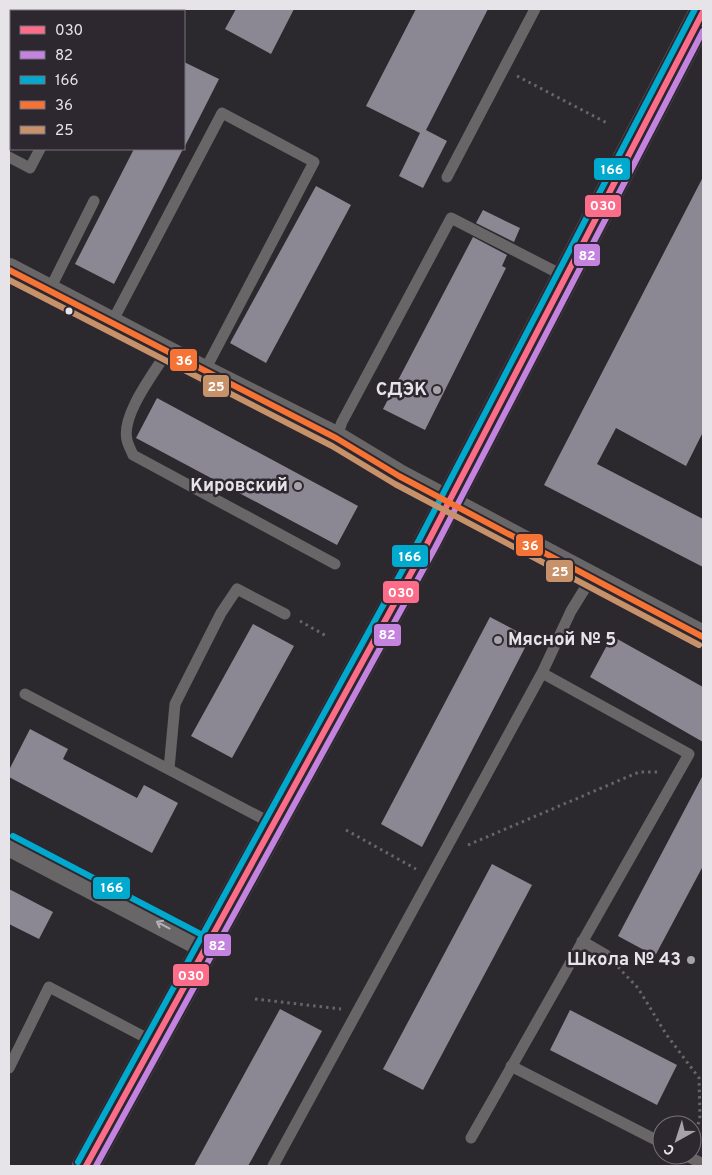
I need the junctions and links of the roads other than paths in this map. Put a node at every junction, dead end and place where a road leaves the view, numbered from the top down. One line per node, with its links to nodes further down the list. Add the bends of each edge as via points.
1 (535, 9): 5 (lane)
2 (703, 12): 8 (main road)
3 (39, 150): 4 (lane, via 30,168)
4 (9, 156)
5 (447, 176)
6 (94, 201): 9 (lane)
7 (9, 270): 9 (street)
8 (566, 277): 13 (lane, via 451,218); 14 (main road)
9 (49, 290): 10 (street)
10 (111, 324): 11 (street); 12 (lane, via 222,113 314,162)
11 (167, 352): 12 (street); 15 (lane, via 129,419 126,440 133,455)
12 (204, 372): 13 (street)
13 (336, 438): 14 (street)
14 (449, 502): 16 (street); 22 (main road)
15 (335, 564)
16 (592, 577): 18 (street); 19 (lane, via 571,611)
17 (285, 614): 21 (lane, via 237,590 221,613 175,704)
18 (703, 637)
19 (542, 673): 24 (lane, via 689,754); 33 (lane)
20 (25, 694): 21 (lane)
21 (169, 769): 22 (lane)
22 (273, 824): 25 (main road)
23 (9, 844): 25 (street, one-way to 23)
24 (582, 941): 26 (lane); 28 (lane)
25 (206, 947): 27 (main road)
26 (606, 955)
27 (154, 1042): 29 (lane, via 49,987); 32 (main road)
28 (512, 1066): 30 (lane); 31 (lane)
29 (9, 1068)
30 (471, 1138)
31 (652, 1138)
32 (86, 1166)
33 (273, 1166)

